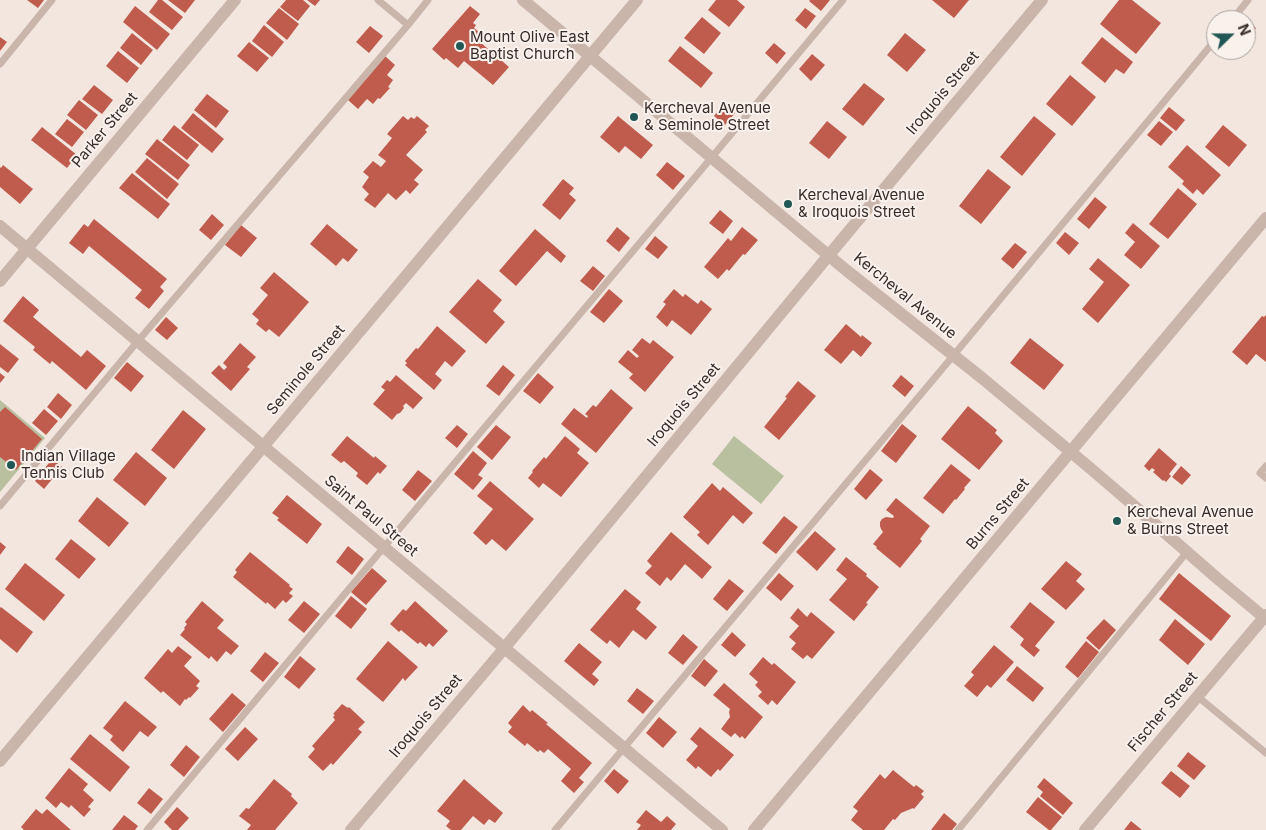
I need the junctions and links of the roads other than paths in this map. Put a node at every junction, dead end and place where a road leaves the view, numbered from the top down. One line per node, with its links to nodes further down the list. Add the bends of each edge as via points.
1 (52, 0): 14 (lane)
2 (235, 0): 18 (street, Parker Street)
3 (378, 0): 11 (lane)
4 (428, 0): 11 (lane)
5 (524, 0): 13 (street, Kercheval Avenue)
6 (637, 0): 13 (street, Seminole Street)
7 (843, 0): 15 (lane)
8 (1042, 0): 19 (street, Iroquois Street)
9 (1248, 0): 10 (lane)
10 (1240, 10)
11 (408, 26): 21 (lane)
12 (1206, 51): 22 (lane)
13 (590, 56): 15 (street, Kercheval Avenue); 23 (street, Seminole Street)
14 (0, 64)
15 (712, 157): 19 (street, Kercheval Avenue); 28 (lane)
16 (1266, 218): 24 (street, Burns Street)
17 (0, 226): 18 (street, Saint Paul Street)
18 (27, 248): 20 (street, Parker Street); 21 (street, Saint Paul Street)
19 (829, 255): 22 (street, Kercheval Avenue); 31 (street, Iroquois Street)
20 (0, 281)
21 (138, 341): 23 (street, Saint Paul Street); 27 (lane)
22 (954, 356): 24 (street, Kercheval Avenue); 33 (lane)
23 (263, 446): 28 (street, Saint Paul Street); 35 (street, Seminole Street)
24 (1070, 453): 29 (street, Kercheval Avenue); 40 (street, Burns Street)
25 (1266, 466): 26 (lane, via 1260,473)
26 (1266, 478)
27 (0, 506)
28 (383, 547): 31 (street, Saint Paul Street); 36 (lane)
29 (1187, 552): 30 (street, Kercheval Avenue); 41 (lane)
30 (1265, 617): 32 (street, Fischer Street)
31 (504, 649): 33 (street, Saint Paul Street); 37 (street, Iroquois Street)
32 (1197, 696): 34 (lane); 42 (street, Fischer Street)
33 (624, 748): 38 (lane); 39 (street, Saint Paul Street)
34 (1266, 753)
35 (0, 761)
36 (147, 830)
37 (351, 830)
38 (555, 830)
39 (722, 830)
40 (754, 830)
41 (958, 830)
42 (1085, 830)

